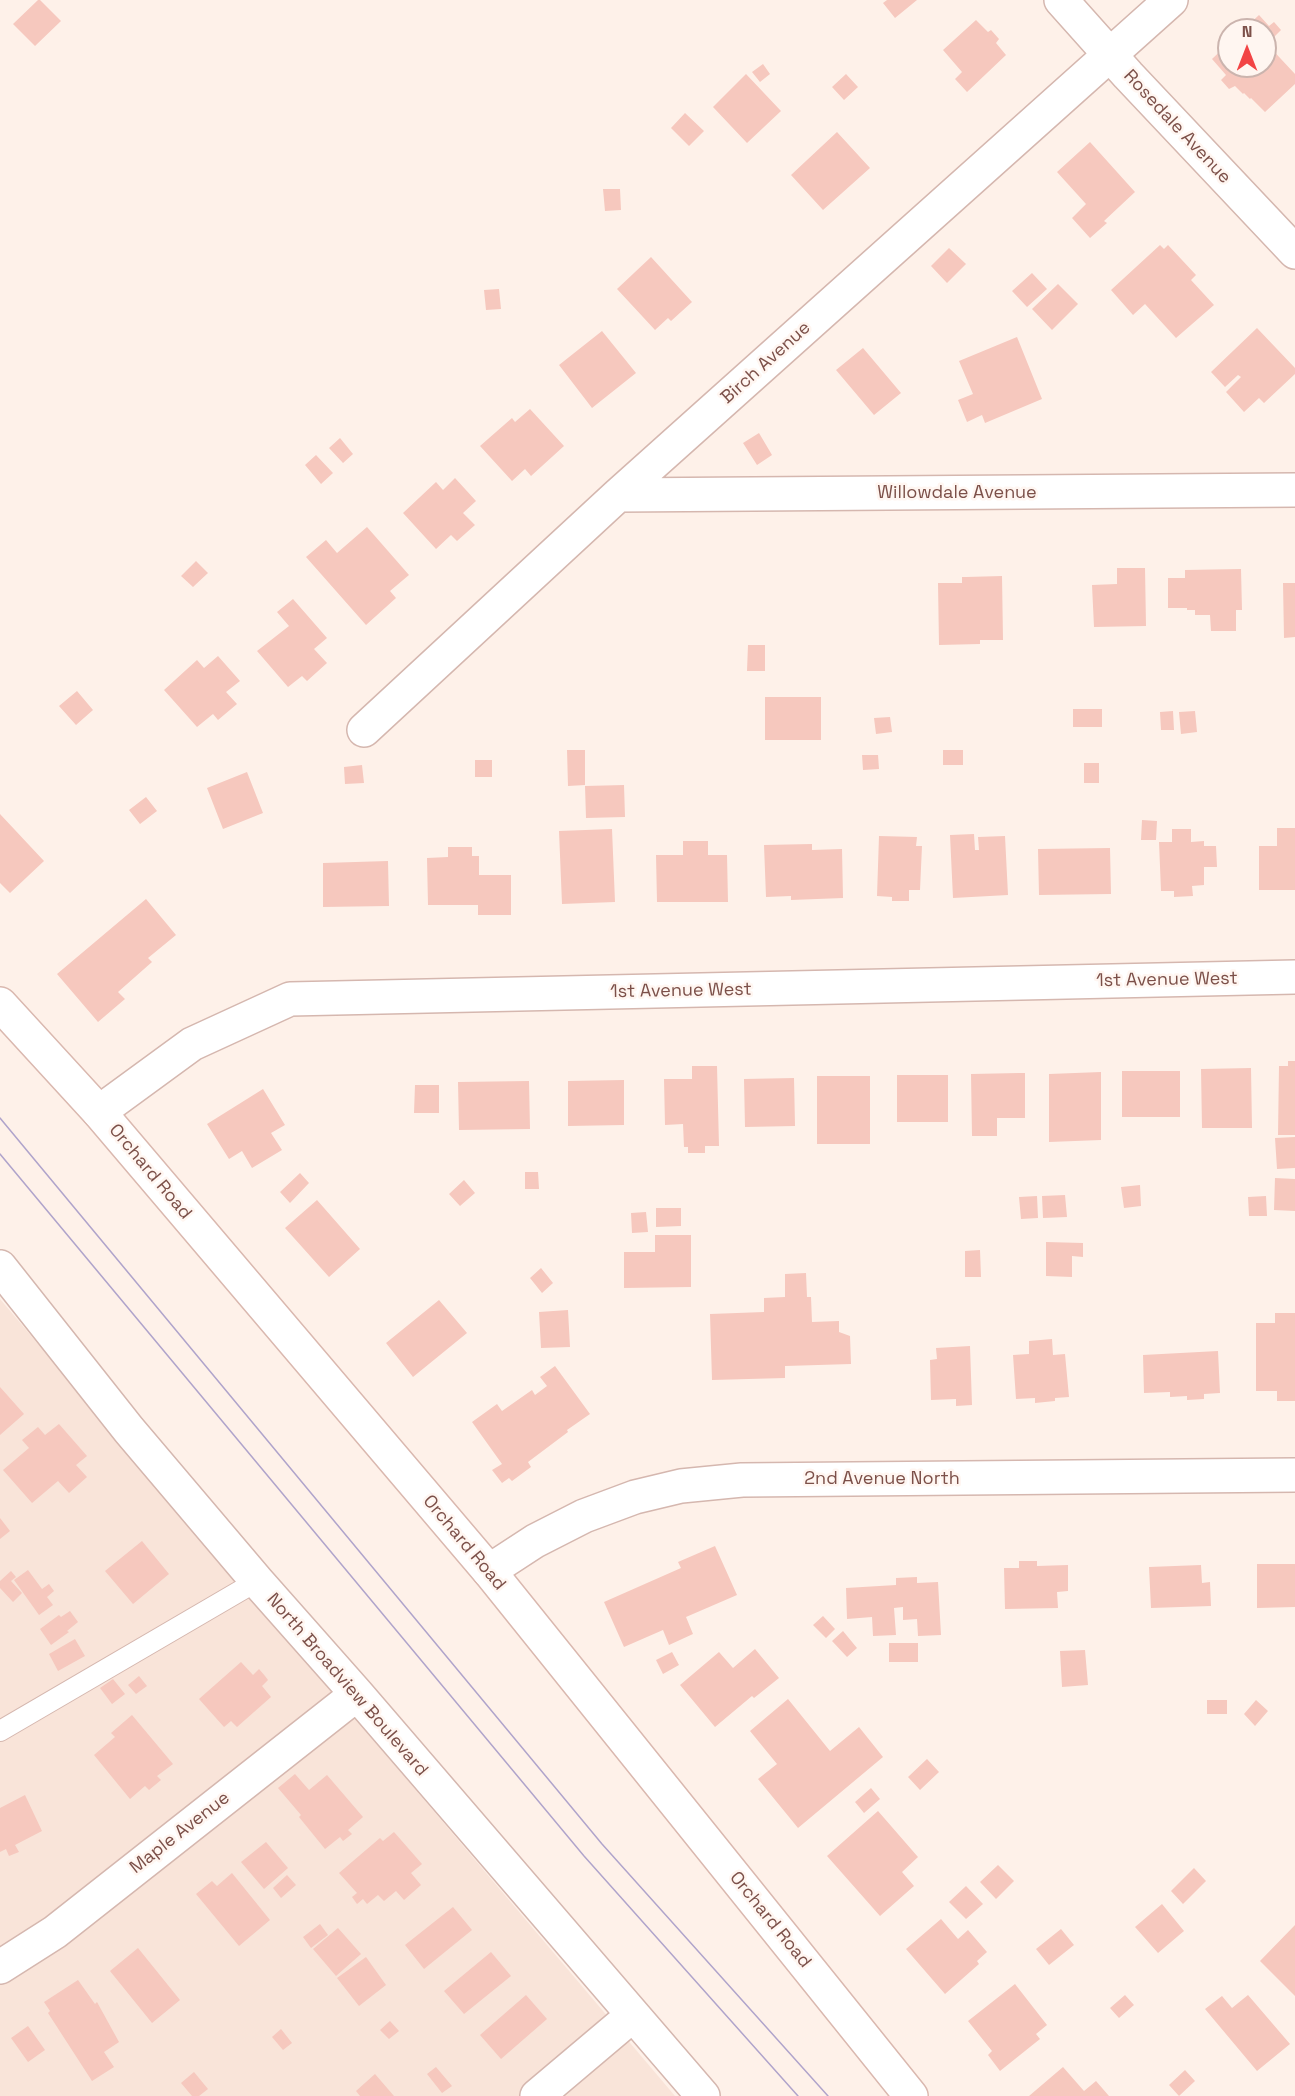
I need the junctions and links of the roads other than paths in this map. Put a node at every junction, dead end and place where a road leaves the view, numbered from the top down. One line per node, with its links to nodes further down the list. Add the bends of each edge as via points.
1 (1061, 0): 3 (street, Rosedale Avenue)
2 (1171, 0): 3 (street, Birch Avenue)
3 (1110, 55): 4 (street, Rosedale Avenue); 6 (street, Birch Avenue)
4 (1295, 252)
5 (1295, 490): 6 (street, Willowdale Avenue)
6 (618, 495): 7 (street, Birch Avenue)
7 (364, 730)
8 (1295, 977): 10 (street, 1st Avenue West, via 290,999 192,1044)
9 (0, 1004): 10 (street, Orchard Road)
10 (99, 1112): 13 (street, Orchard Road)
11 (0, 1267): 14 (street, North Broadview Boulevard, via 129,1430)
12 (1295, 1475): 13 (street, 2nd Avenue North, via 742,1480 681,1485 584,1516 535,1541)
13 (489, 1572): 21 (street, Orchard Road)
14 (257, 1581): 15 (street, North Broadview Boulevard); 16 (lane)
15 (357, 1694): 17 (street, Maple Avenue, via 55,1932); 18 (street, North Broadview Boulevard)
16 (0, 1731)
17 (0, 1967)
18 (633, 2015): 19 (street); 20 (street, North Broadview Boulevard)
19 (537, 2096)
20 (702, 2096)
21 (911, 2096)

